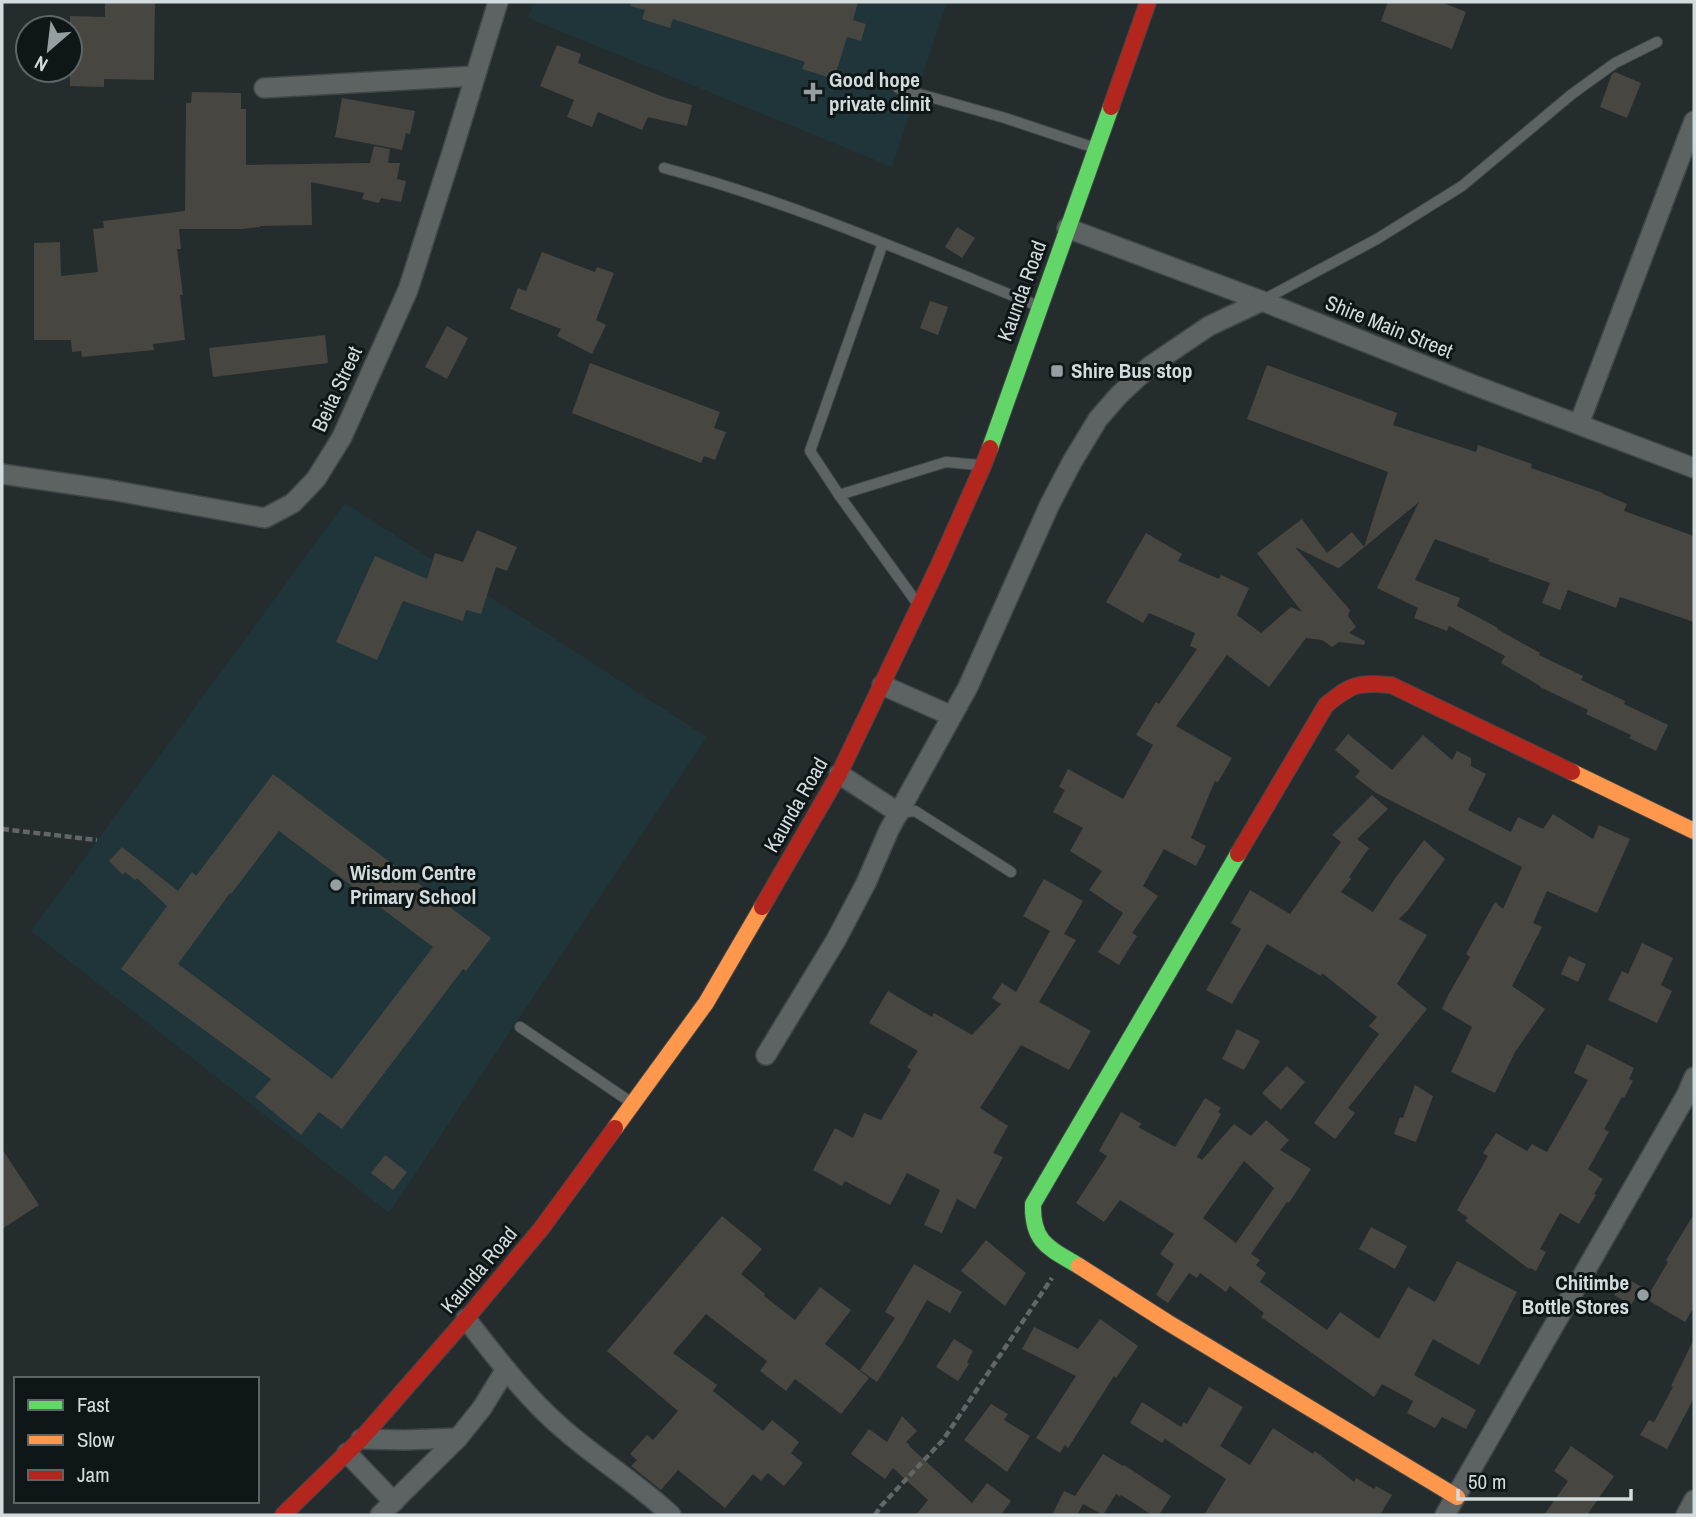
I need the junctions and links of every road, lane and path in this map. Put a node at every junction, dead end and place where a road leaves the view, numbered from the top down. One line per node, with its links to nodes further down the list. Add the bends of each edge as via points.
1 (498, 2): 4 (street, Beita Street)
2 (1148, 2): 8 (main road, Kaunda Road)
3 (1657, 42): 12 (lane, via 1615,63 1572,94 1462,186 1377,239)
4 (475, 75): 5 (street); 17 (street, Beita Street, via 408,290 342,437 316,479 293,503 265,518)
5 (264, 88)
6 (898, 88): 8 (lane)
7 (1694, 121): 14 (street)
8 (1096, 148): 10 (main road, Kaunda Road)
9 (664, 167): 11 (lane, via 732,186)
10 (1067, 228): 12 (street, Shire Main Street); 13 (main road, Kaunda Road)
11 (883, 243): 13 (lane); 18 (lane, via 810,451)
12 (1262, 300): 14 (street, Shire Main Street); 21 (street, via 1209,326 1150,366 1098,419 1056,493)
13 (1038, 306): 15 (main road, Kaunda Road)
14 (1579, 424): 16 (street, Shire Main Street)
15 (982, 466): 18 (lane, via 946,462); 19 (main road, Kaunda Road)
16 (1694, 468)
17 (2, 474)
18 (839, 495): 19 (lane)
19 (920, 606): 20 (main road, Kaunda Road)
20 (882, 685): 21 (street); 22 (main road, Kaunda Road)
21 (951, 716): 23 (street)
22 (839, 774): 23 (street); 31 (main road, Kaunda Road, via 706,1003)
23 (899, 813): 27 (lane, via 915,811); 29 (street, via 836,940)
24 (2, 828): 26 (path)
25 (1694, 831): 32 (main road, via 1391,685 1347,688 1326,705 1032,1204 1032,1226 1040,1240)
26 (97, 840)
27 (1011, 872)
28 (520, 1027): 31 (lane)
29 (766, 1055)
30 (1692, 1089): 38 (street)
31 (632, 1104): 33 (main road, Kaunda Road, via 541,1229)
32 (1066, 1258): 38 (main road); 43 (path, via 943,1440)
33 (466, 1319): 34 (street); 36 (main road, Kaunda Road)
34 (506, 1369): 35 (street); 42 (street, via 564,1430)
35 (458, 1438): 36 (street); 40 (street)
36 (361, 1439): 37 (main road, Kaunda Road)
37 (347, 1453): 40 (street); 41 (main road, Kaunda Road)
38 (1457, 1497): 44 (street)
39 (1694, 1500): 45 (street)
40 (387, 1509)
41 (283, 1515)
42 (671, 1515)
43 (875, 1515)
44 (1445, 1515)
45 (1686, 1515)

